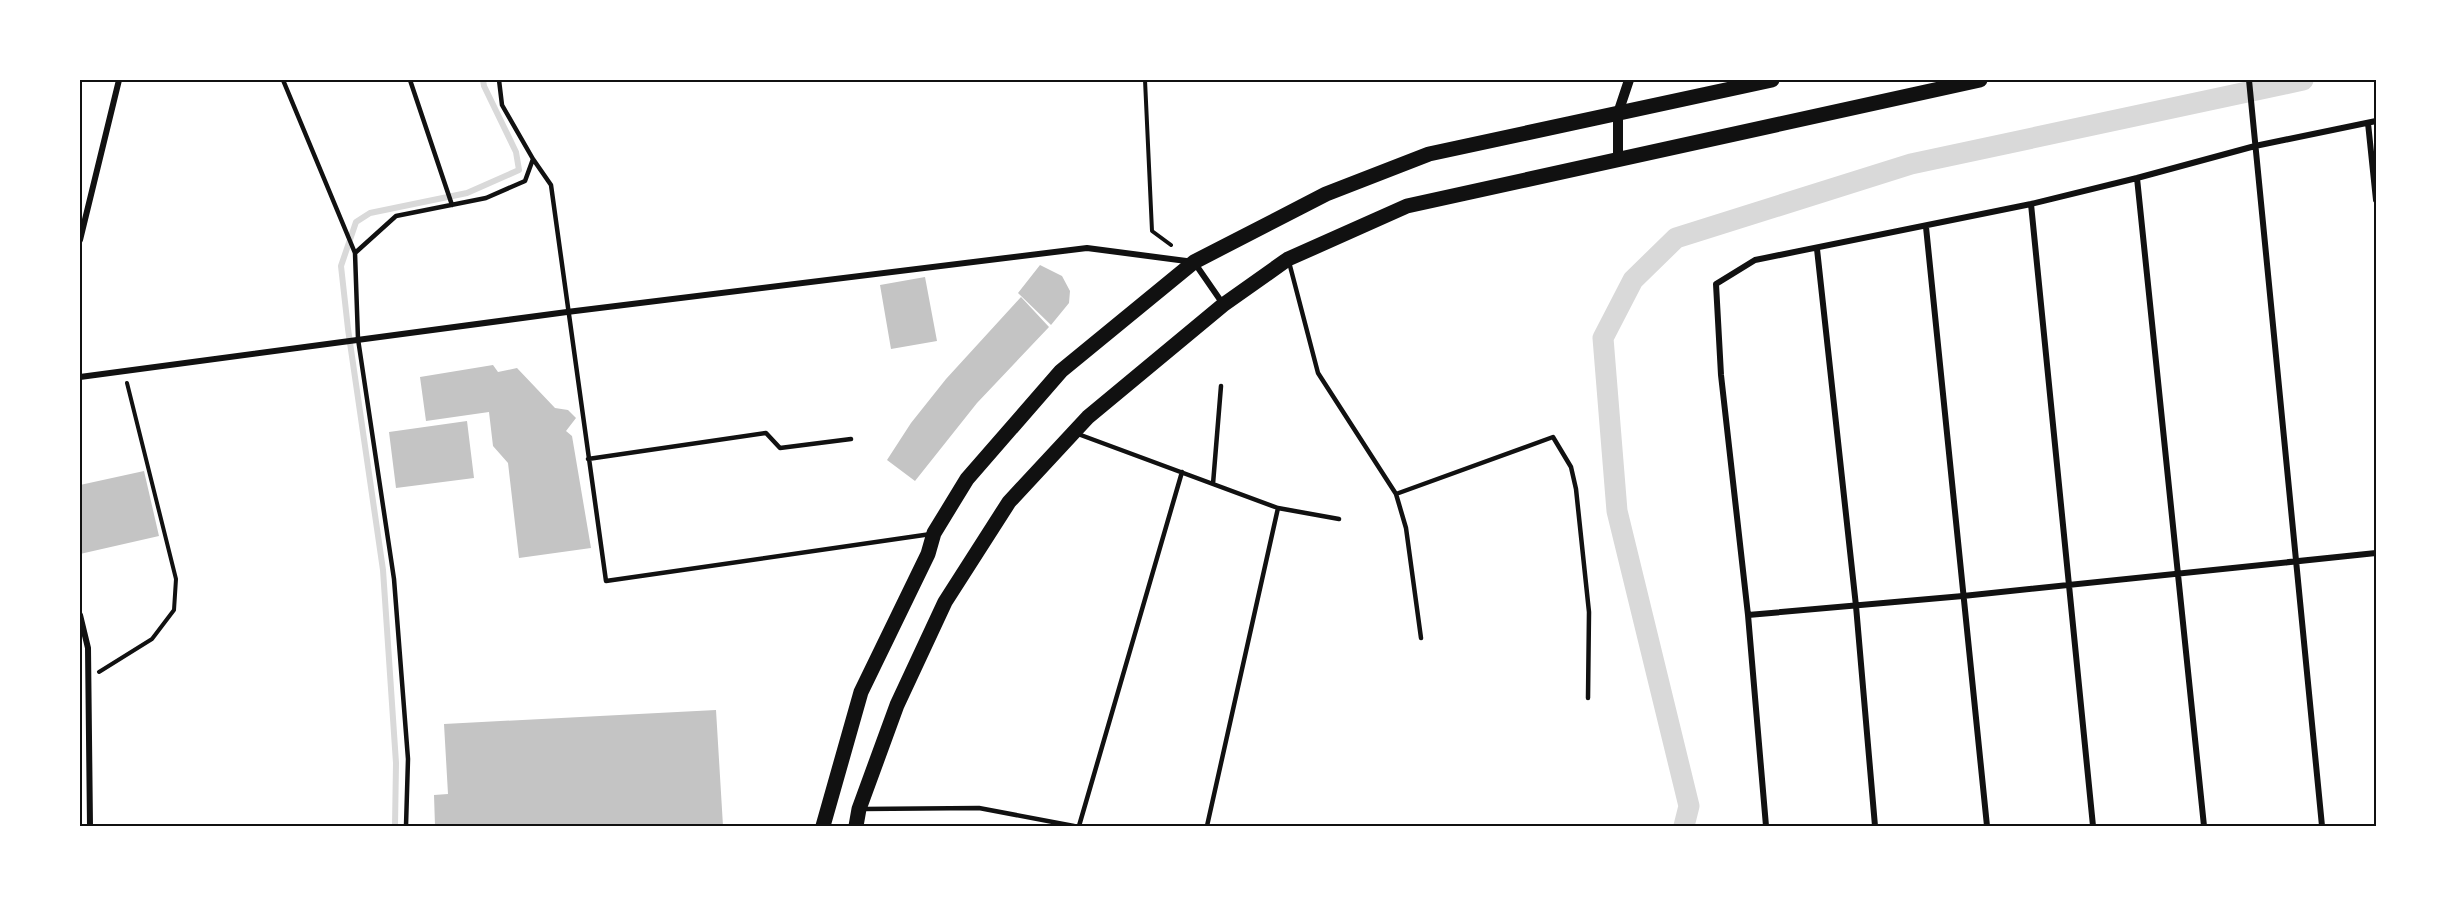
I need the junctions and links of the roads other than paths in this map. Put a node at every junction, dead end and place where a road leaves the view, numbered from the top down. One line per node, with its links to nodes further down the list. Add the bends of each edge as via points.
1 (118, 80): 20 (street)
2 (283, 80): 22 (lane)
3 (411, 80): 18 (lane)
4 (499, 80): 13 (lane, via 502,105)
5 (1629, 80): 9 (street)
6 (1772, 80): 9 (main road)
7 (1980, 80): 14 (main road)
8 (2249, 80): 12 (street)
9 (1618, 113): 14 (street); 24 (main road, via 1429,154 1326,194)
10 (2376, 121): 11 (street)
11 (2368, 123): 12 (street); 16 (street)
12 (2255, 146): 15 (street); 40 (street)
13 (533, 159): 18 (lane, via 525,181 486,198); 26 (lane, via 550,185)
14 (1618, 159): 23 (main road, via 1407,206)
15 (2138, 178): 17 (street); 41 (street)
16 (2376, 200)
17 (2031, 204): 19 (street); 42 (street)
18 (452, 205): 22 (lane, via 396,216)
19 (1926, 227): 21 (street); 43 (street)
20 (80, 240)
21 (1817, 249): 44 (street); 46 (street, via 1755,260 1716,284 1721,375)
22 (355, 253): 27 (lane)
23 (1288, 259): 25 (main road); 35 (lane, via 1318,373)
24 (1194, 262): 25 (street); 26 (street, via 1087,248); 38 (main road, via 1061,371 967,479)
25 (1223, 305): 30 (main road, via 1088,417)
26 (567, 312): 27 (street); 32 (lane)
27 (358, 339): 28 (street); 51 (lane, via 394,579 408,759)
28 (80, 377)
29 (1221, 386): 34 (lane)
30 (1074, 433): 33 (lane); 49 (main road, via 1009,502 945,602 897,705)
31 (851, 439): 32 (lane, via 780,448 766,433)
32 (588, 459): 38 (lane, via 606,580)
33 (1182, 472): 34 (lane); 55 (lane)
34 (1213, 484): 36 (lane)
35 (1396, 494): 47 (lane, via 1406,528); 48 (lane, via 1553,437 1571,468 1576,489 1589,612)
36 (1278, 507): 37 (lane); 56 (lane)
37 (1340, 519)
38 (934, 533): 52 (main road, via 928,554 861,692)
39 (2376, 553): 40 (street)
40 (2297, 562): 41 (street); 62 (street)
41 (2178, 573): 42 (street); 61 (street)
42 (2069, 584): 43 (street); 60 (street)
43 (1963, 596): 44 (street); 59 (street)
44 (1856, 606): 46 (street); 58 (street)
45 (80, 615): 50 (street, via 88,648)
46 (1748, 615): 57 (street)
47 (1421, 638)
48 (1588, 698)
49 (859, 809): 53 (main road); 54 (lane, via 979,808)
50 (90, 826)
51 (406, 826)
52 (823, 826)
53 (856, 826)
54 (1074, 826)
55 (1079, 826)
56 (1207, 826)
57 (1766, 826)
58 (1875, 826)
59 (1987, 826)
60 (2093, 826)
61 (2204, 826)
62 (2322, 826)

